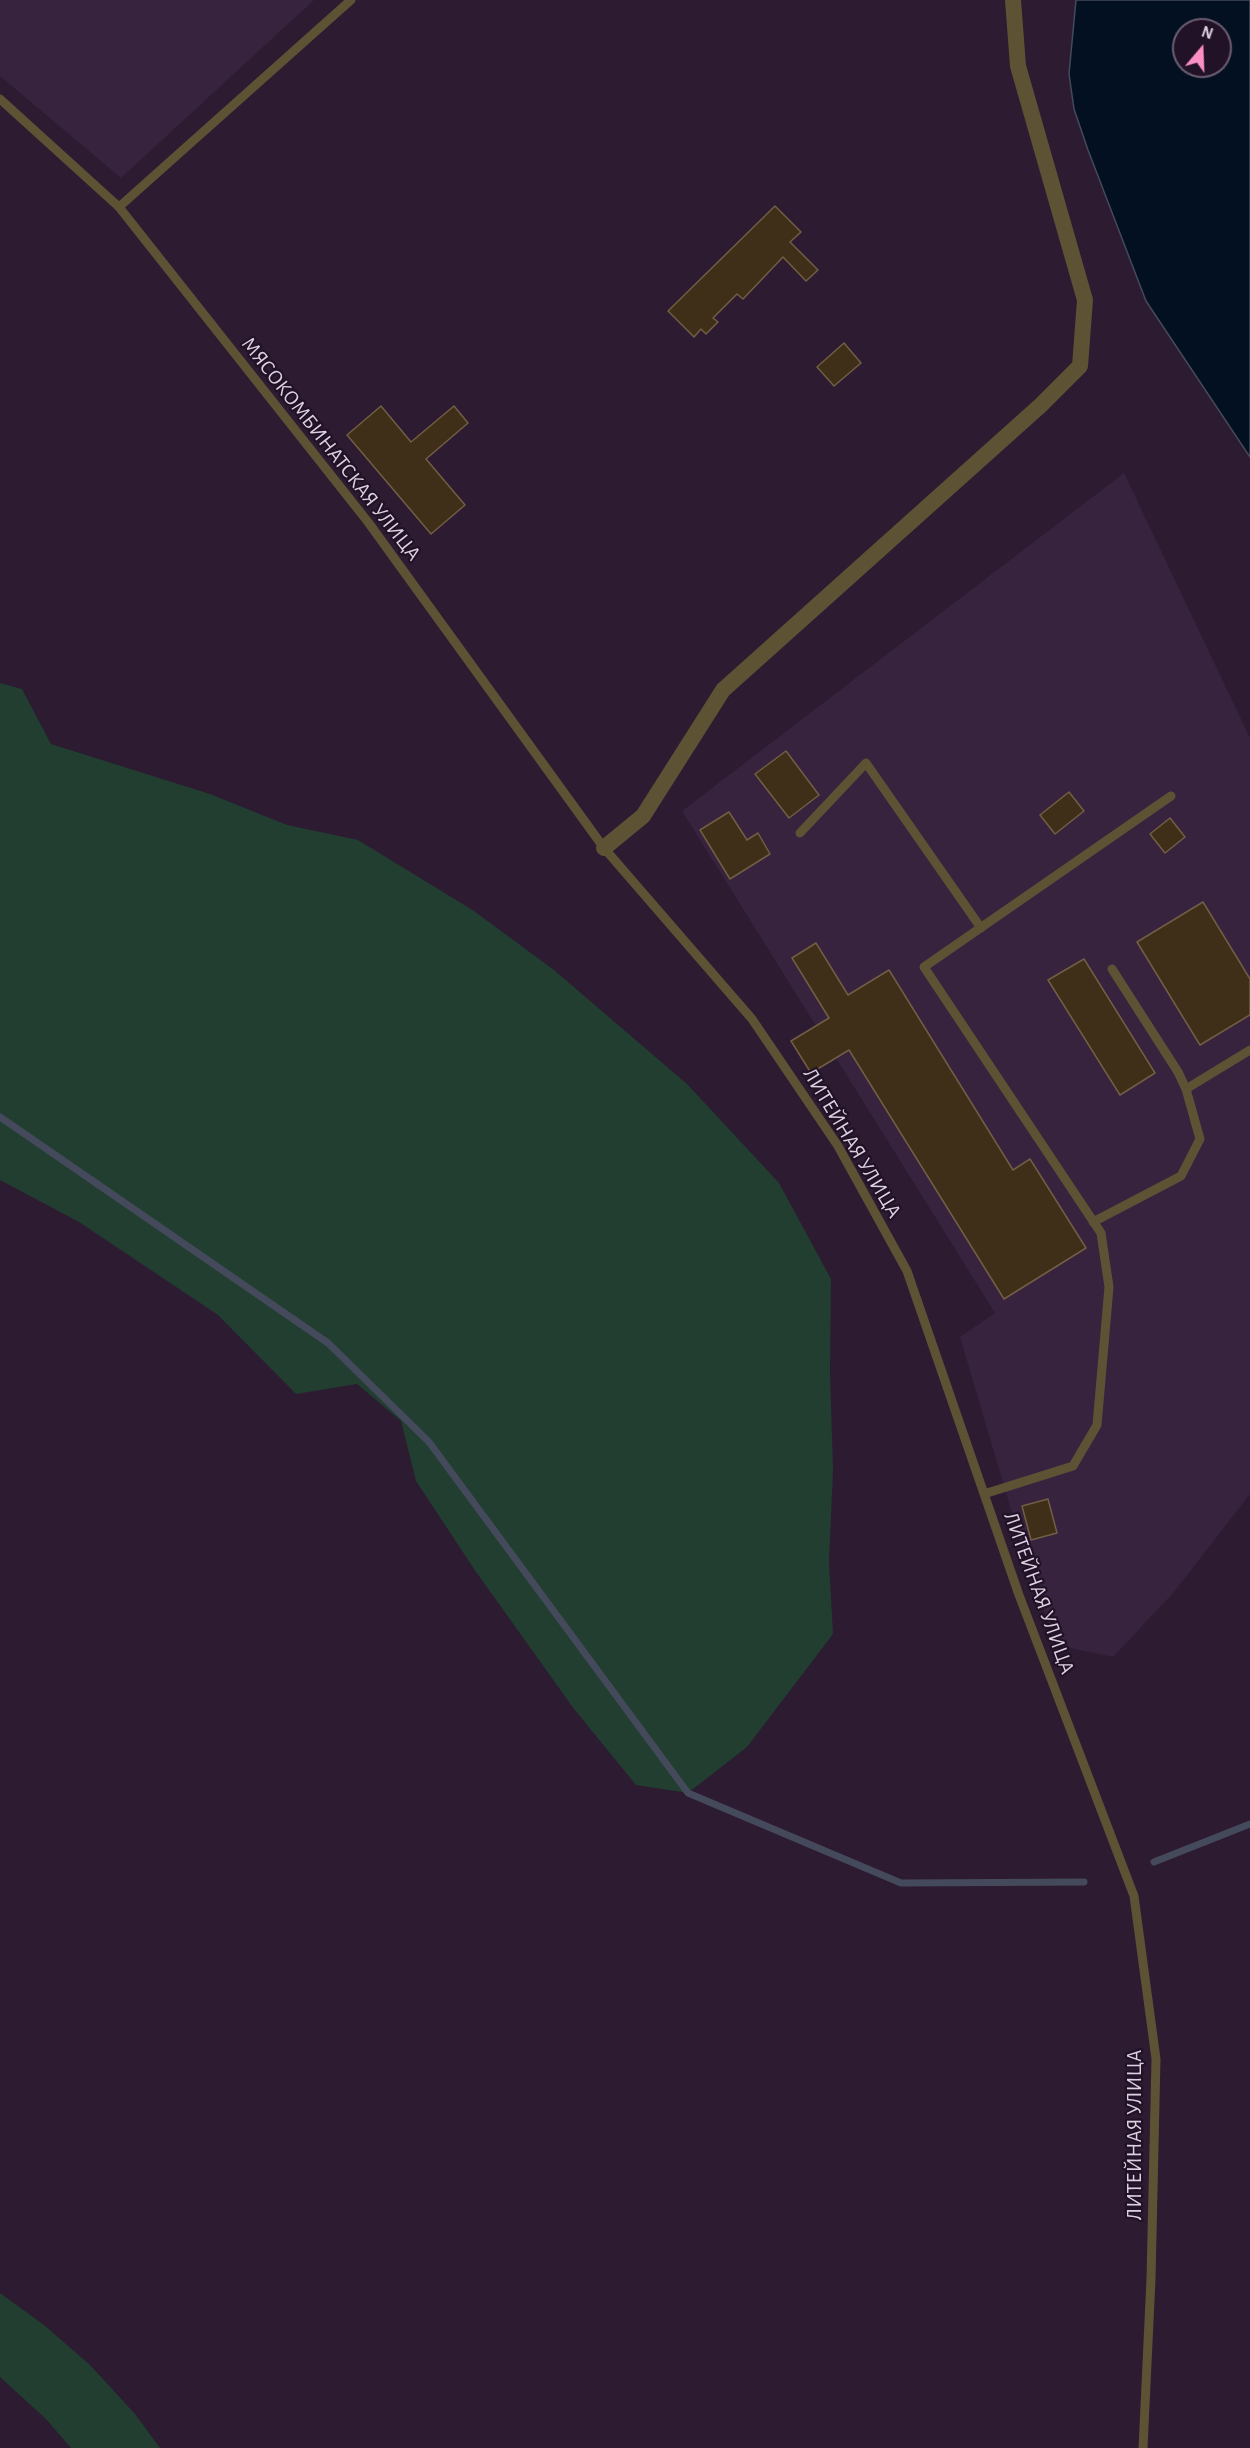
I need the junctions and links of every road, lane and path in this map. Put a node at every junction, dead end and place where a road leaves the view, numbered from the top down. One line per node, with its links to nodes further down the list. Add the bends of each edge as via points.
1 (351, 0): 4 (lane)
2 (1013, 0): 7 (street, via 1018,66 1085,300 1080,366 723,690 643,816)
3 (0, 99): 4 (lane, МЯСОКОМБИНАТСКАЯ УЛИЦА)
4 (119, 207): 7 (lane, МЯСОКОМБИНАТСКАЯ УЛИЦА, via 368,522)
5 (1171, 796): 8 (lane)
6 (800, 833): 8 (lane, via 866,763)
7 (604, 848): 13 (lane, ЛИТЕЙНАЯ УЛИЦА, via 752,1019 838,1146 907,1271)
8 (981, 928): 12 (lane, via 924,967)
9 (1112, 969): 11 (lane)
10 (1250, 1050): 11 (lane)
11 (1186, 1089): 12 (lane, via 1200,1139 1181,1176)
12 (1094, 1222): 13 (lane, via 1101,1233 1109,1287 1097,1425 1073,1466)
13 (984, 1494): 14 (lane, ЛИТЕЙНАЯ УЛИЦА, via 1134,1896 1156,2059)
14 (1143, 2448)

